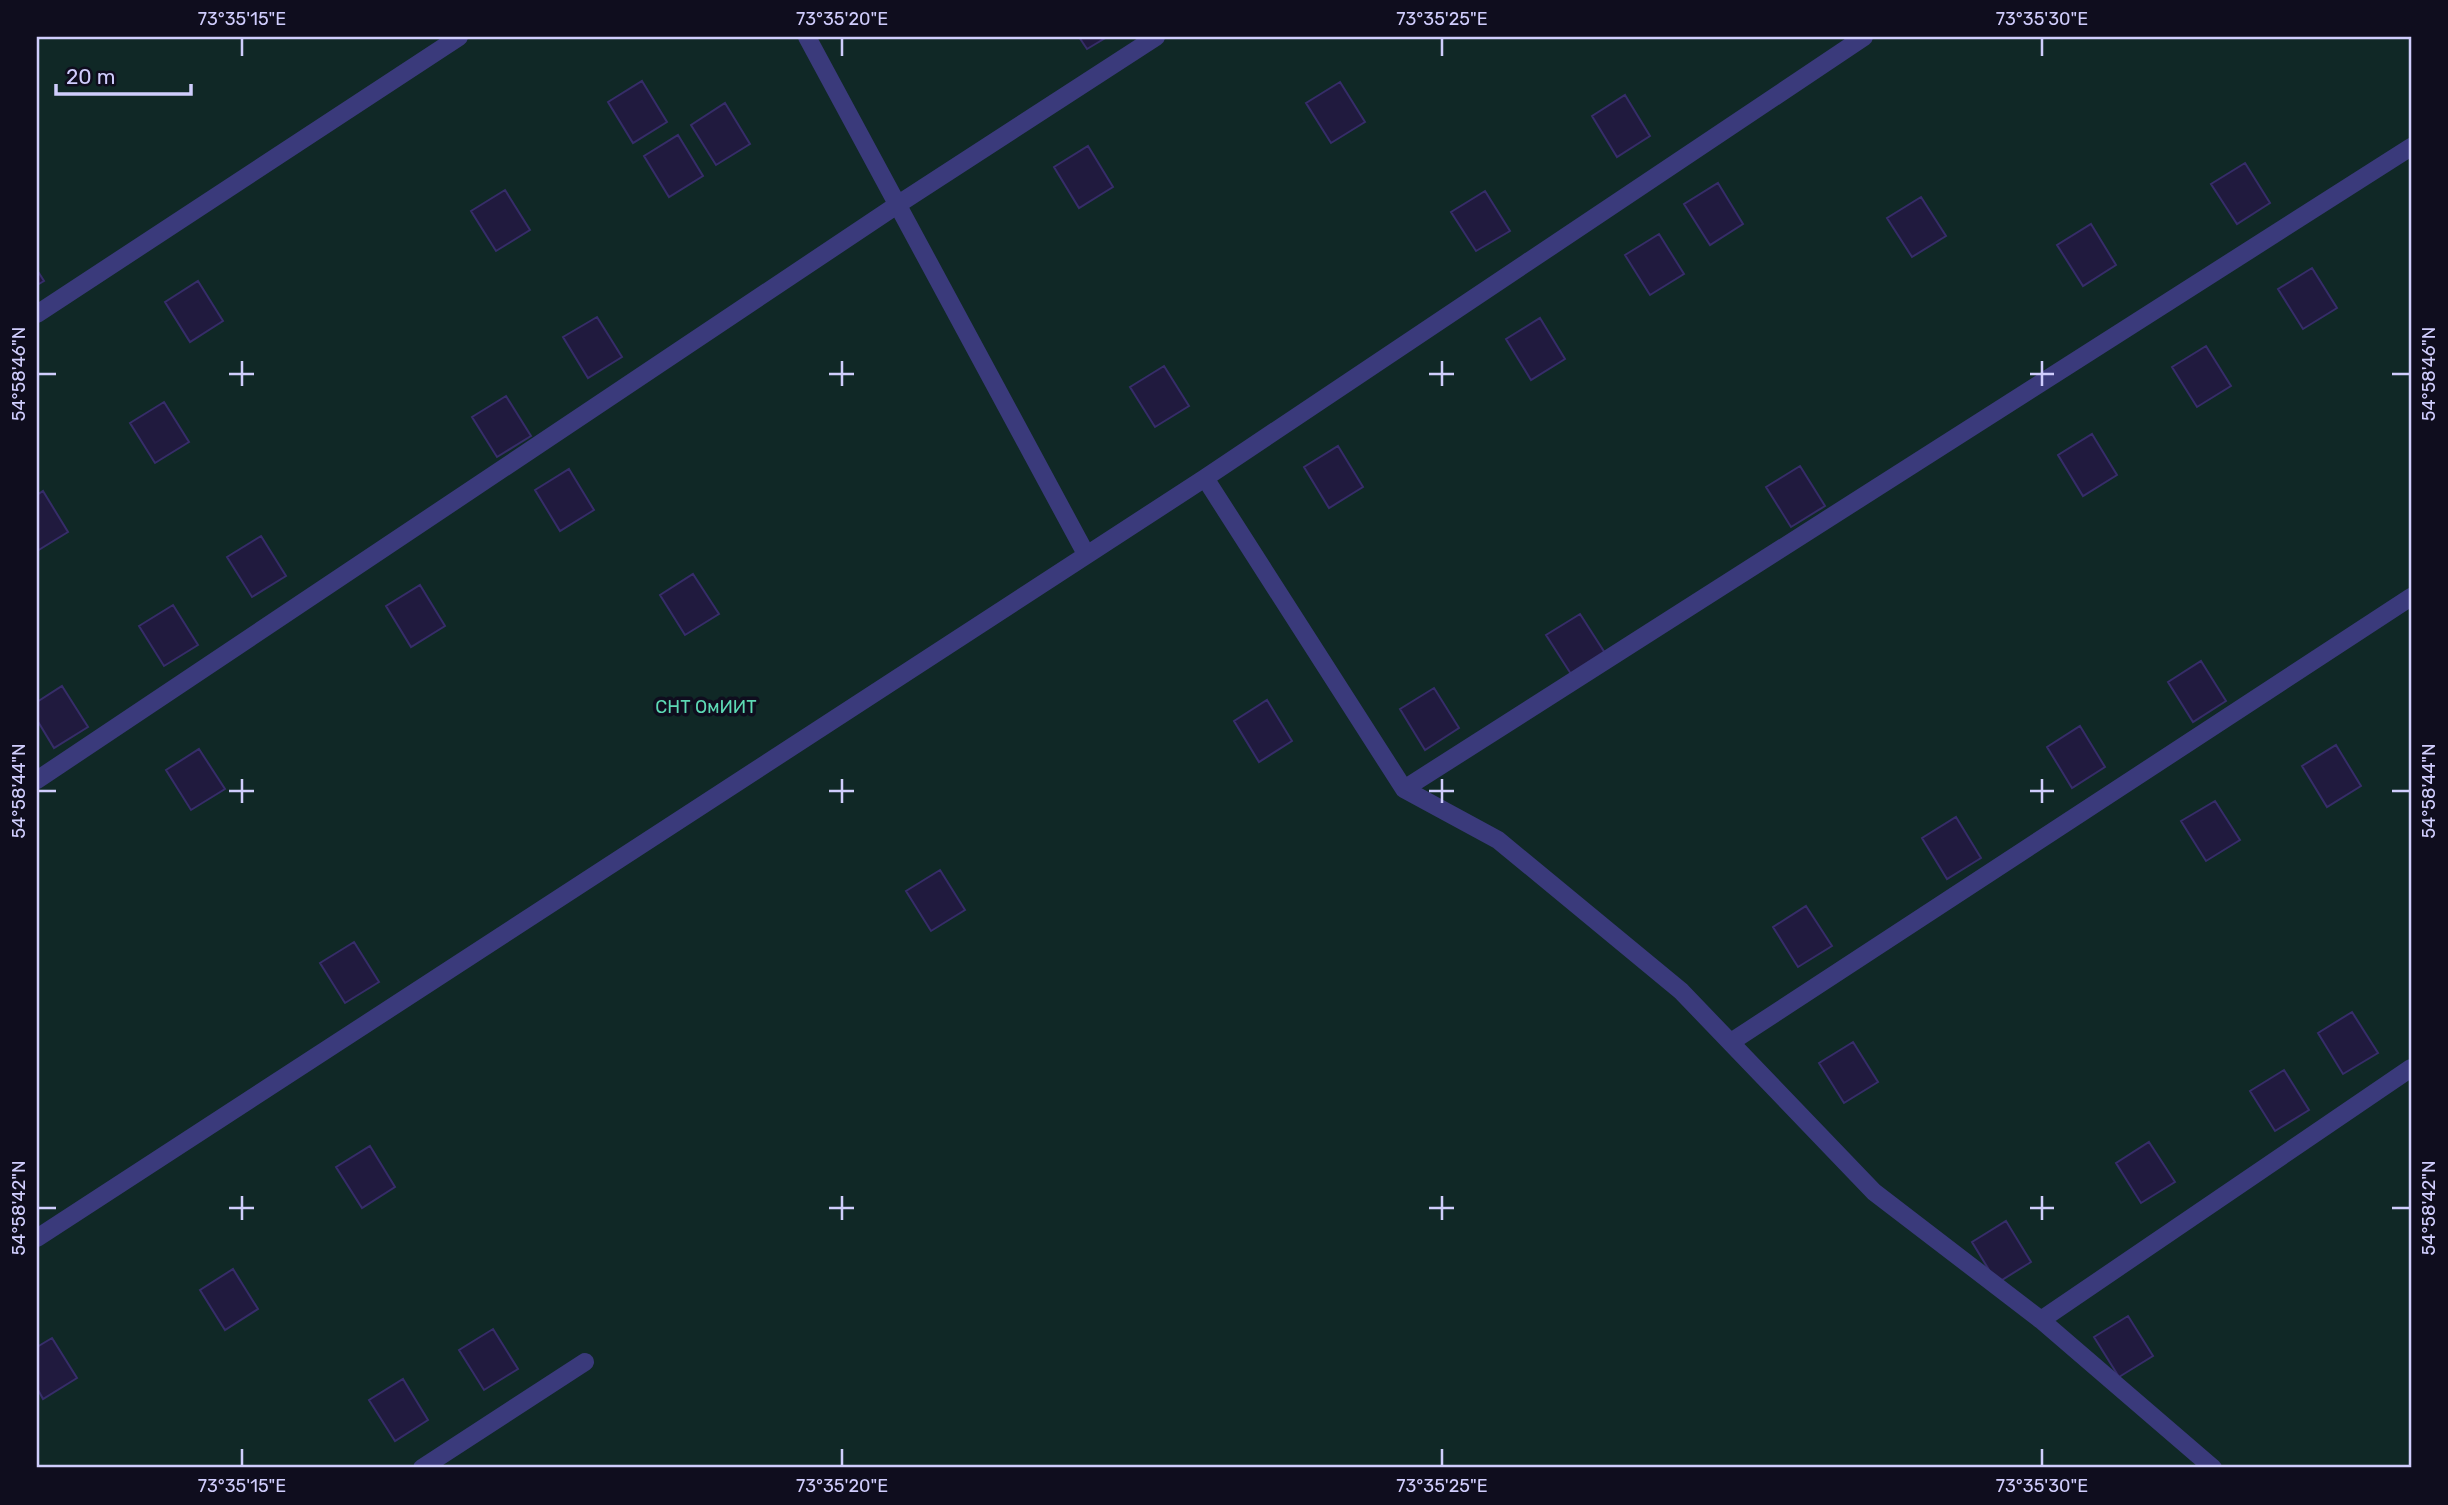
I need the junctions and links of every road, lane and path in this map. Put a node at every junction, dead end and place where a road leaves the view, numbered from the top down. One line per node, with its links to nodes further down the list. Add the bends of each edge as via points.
1 (459, 37): 7 (street)
2 (807, 37): 6 (street)
3 (1156, 37): 6 (street)
4 (1864, 37): 8 (street)
5 (2411, 147): 12 (street)
6 (897, 205): 9 (street); 11 (street)
7 (37, 314)
8 (1205, 478): 9 (street); 12 (street)
9 (1086, 554): 15 (street)
10 (2411, 597): 13 (street)
11 (37, 780)
12 (1404, 789): 13 (street, via 1497,840 1681,991)
13 (1731, 1042): 16 (street, via 1874,1192)
14 (2411, 1068): 16 (street)
15 (37, 1238)
16 (2041, 1320): 19 (street)
17 (585, 1362): 18 (street)
18 (422, 1468)
19 (2213, 1468)

